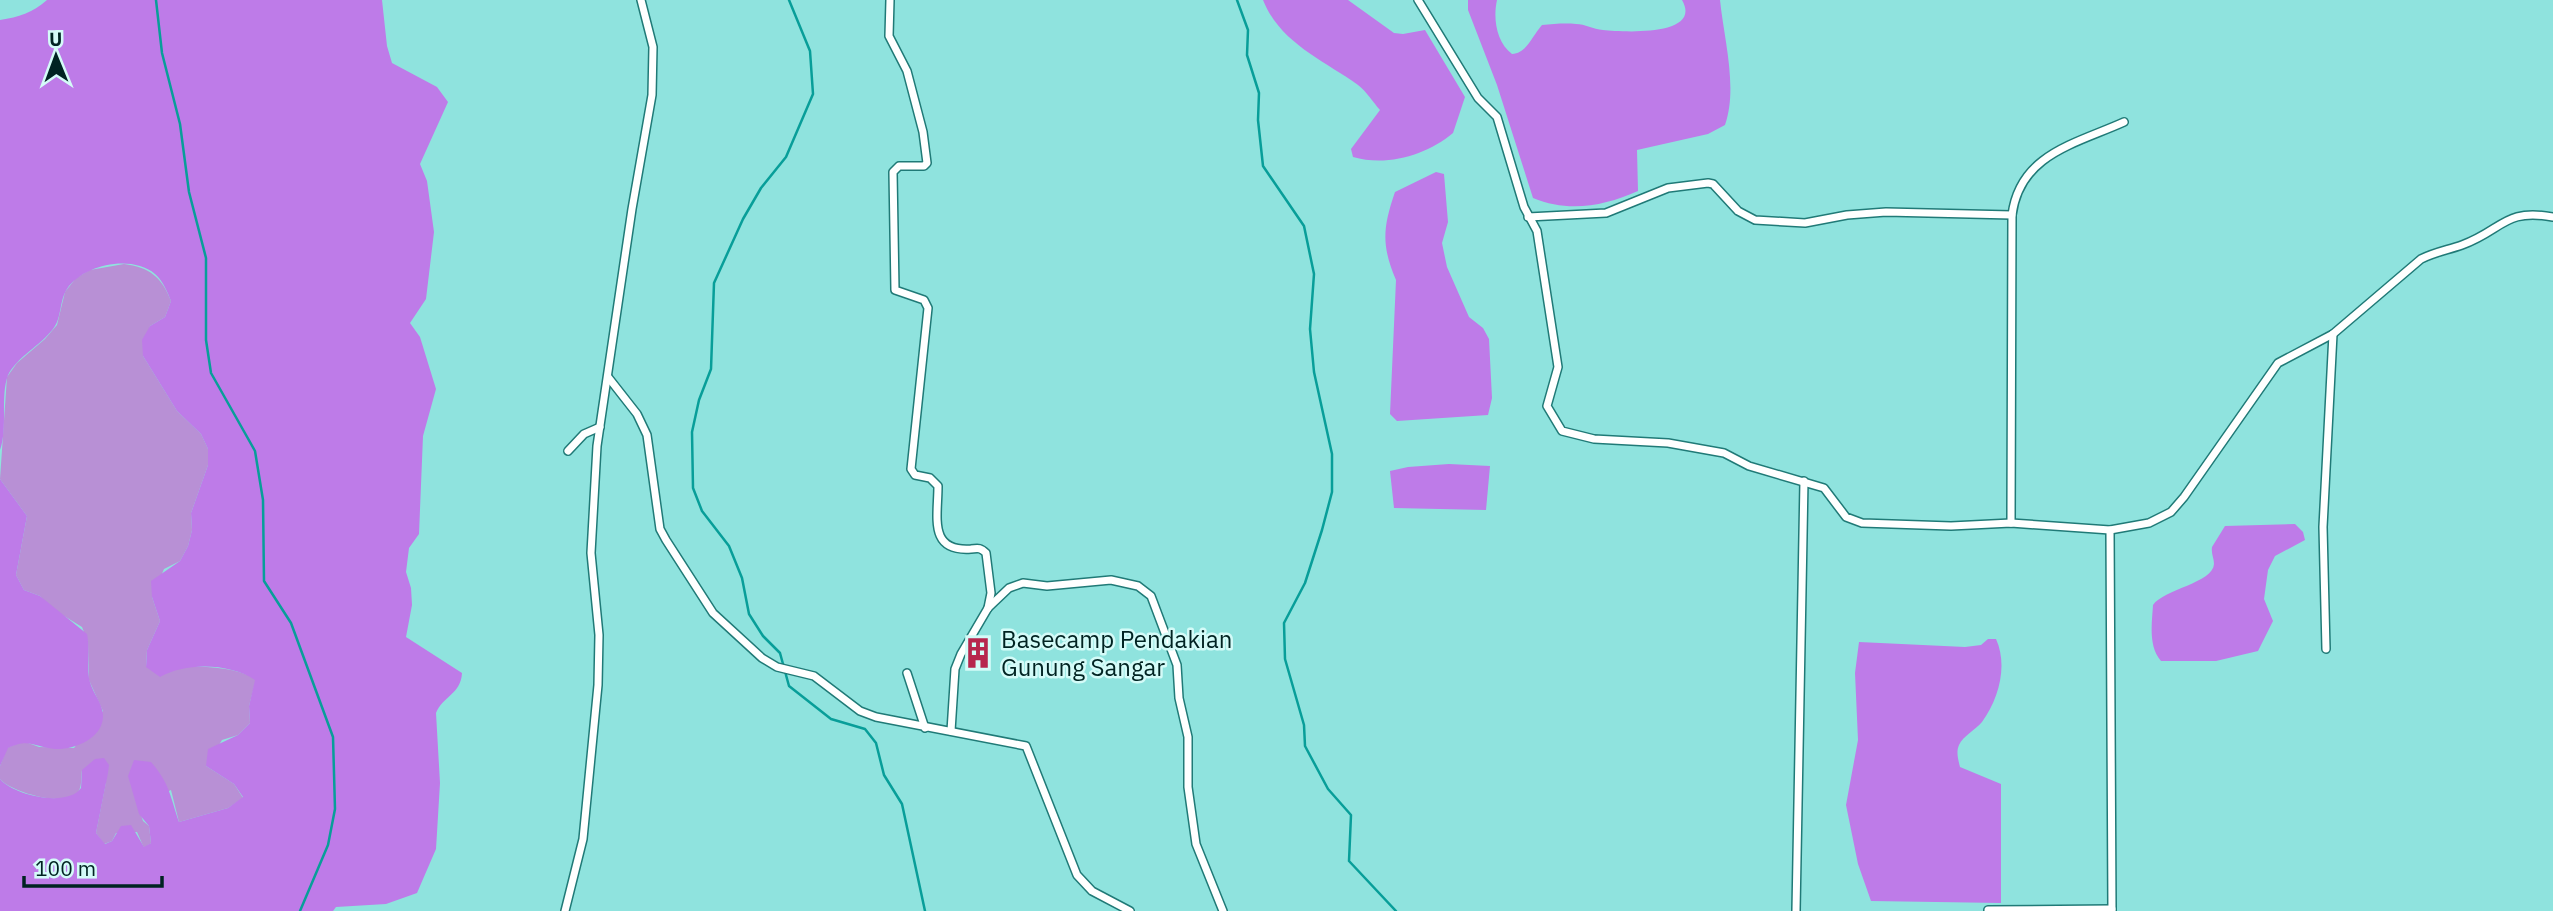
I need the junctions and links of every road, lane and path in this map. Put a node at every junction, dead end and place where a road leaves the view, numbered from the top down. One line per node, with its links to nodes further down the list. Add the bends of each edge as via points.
1 (641, 0): 9 (street, via 653,47 652,95)
2 (890, 0): 15 (street, via 889,36 907,71 927,163 899,166 893,172 895,290 928,304 911,469 938,486 938,528 944,543 956,550 980,548 986,553 991,593)
3 (1418, 0): 6 (street, via 1478,98 1497,117)
4 (2124, 122): 5 (street, via 2038,163 2019,184)
5 (2012, 215): 6 (street, via 1886,212 1805,223 1755,220 1708,183 1658,191 1606,213); 13 (street)
6 (1528, 217): 12 (street, via 1543,253 1558,367 1546,406 1562,431 1594,439 1706,449)
7 (2553, 217): 8 (street, via 2523,214 2421,259)
8 (2333, 334): 14 (street, via 2278,363 2171,512 2149,523); 16 (street, via 2323,527)
9 (608, 377): 10 (street); 18 (street, via 647,435 660,529 713,613 777,667 814,676 860,712)
10 (600, 427): 11 (street, via 584,434); 22 (street, via 591,553 598,685 583,839)
11 (568, 451)
12 (1804, 481): 13 (street, via 1826,489 1846,517 1862,523); 25 (street)
13 (2011, 523): 14 (street)
14 (2110, 530): 21 (street)
15 (988, 608): 19 (street, via 956,668); 24 (street, via 1009,588 1023,583 1047,586 1111,580 1138,586 1151,596 1177,665 1196,844)
16 (2326, 649)
17 (906, 673): 18 (street)
18 (925, 728): 19 (street)
19 (951, 731): 23 (street, via 1028,748 1077,876 1092,891)
20 (1988, 910): 21 (street)
21 (2112, 910)
22 (565, 911)
23 (1129, 911)
24 (1223, 911)
25 (1796, 911)

